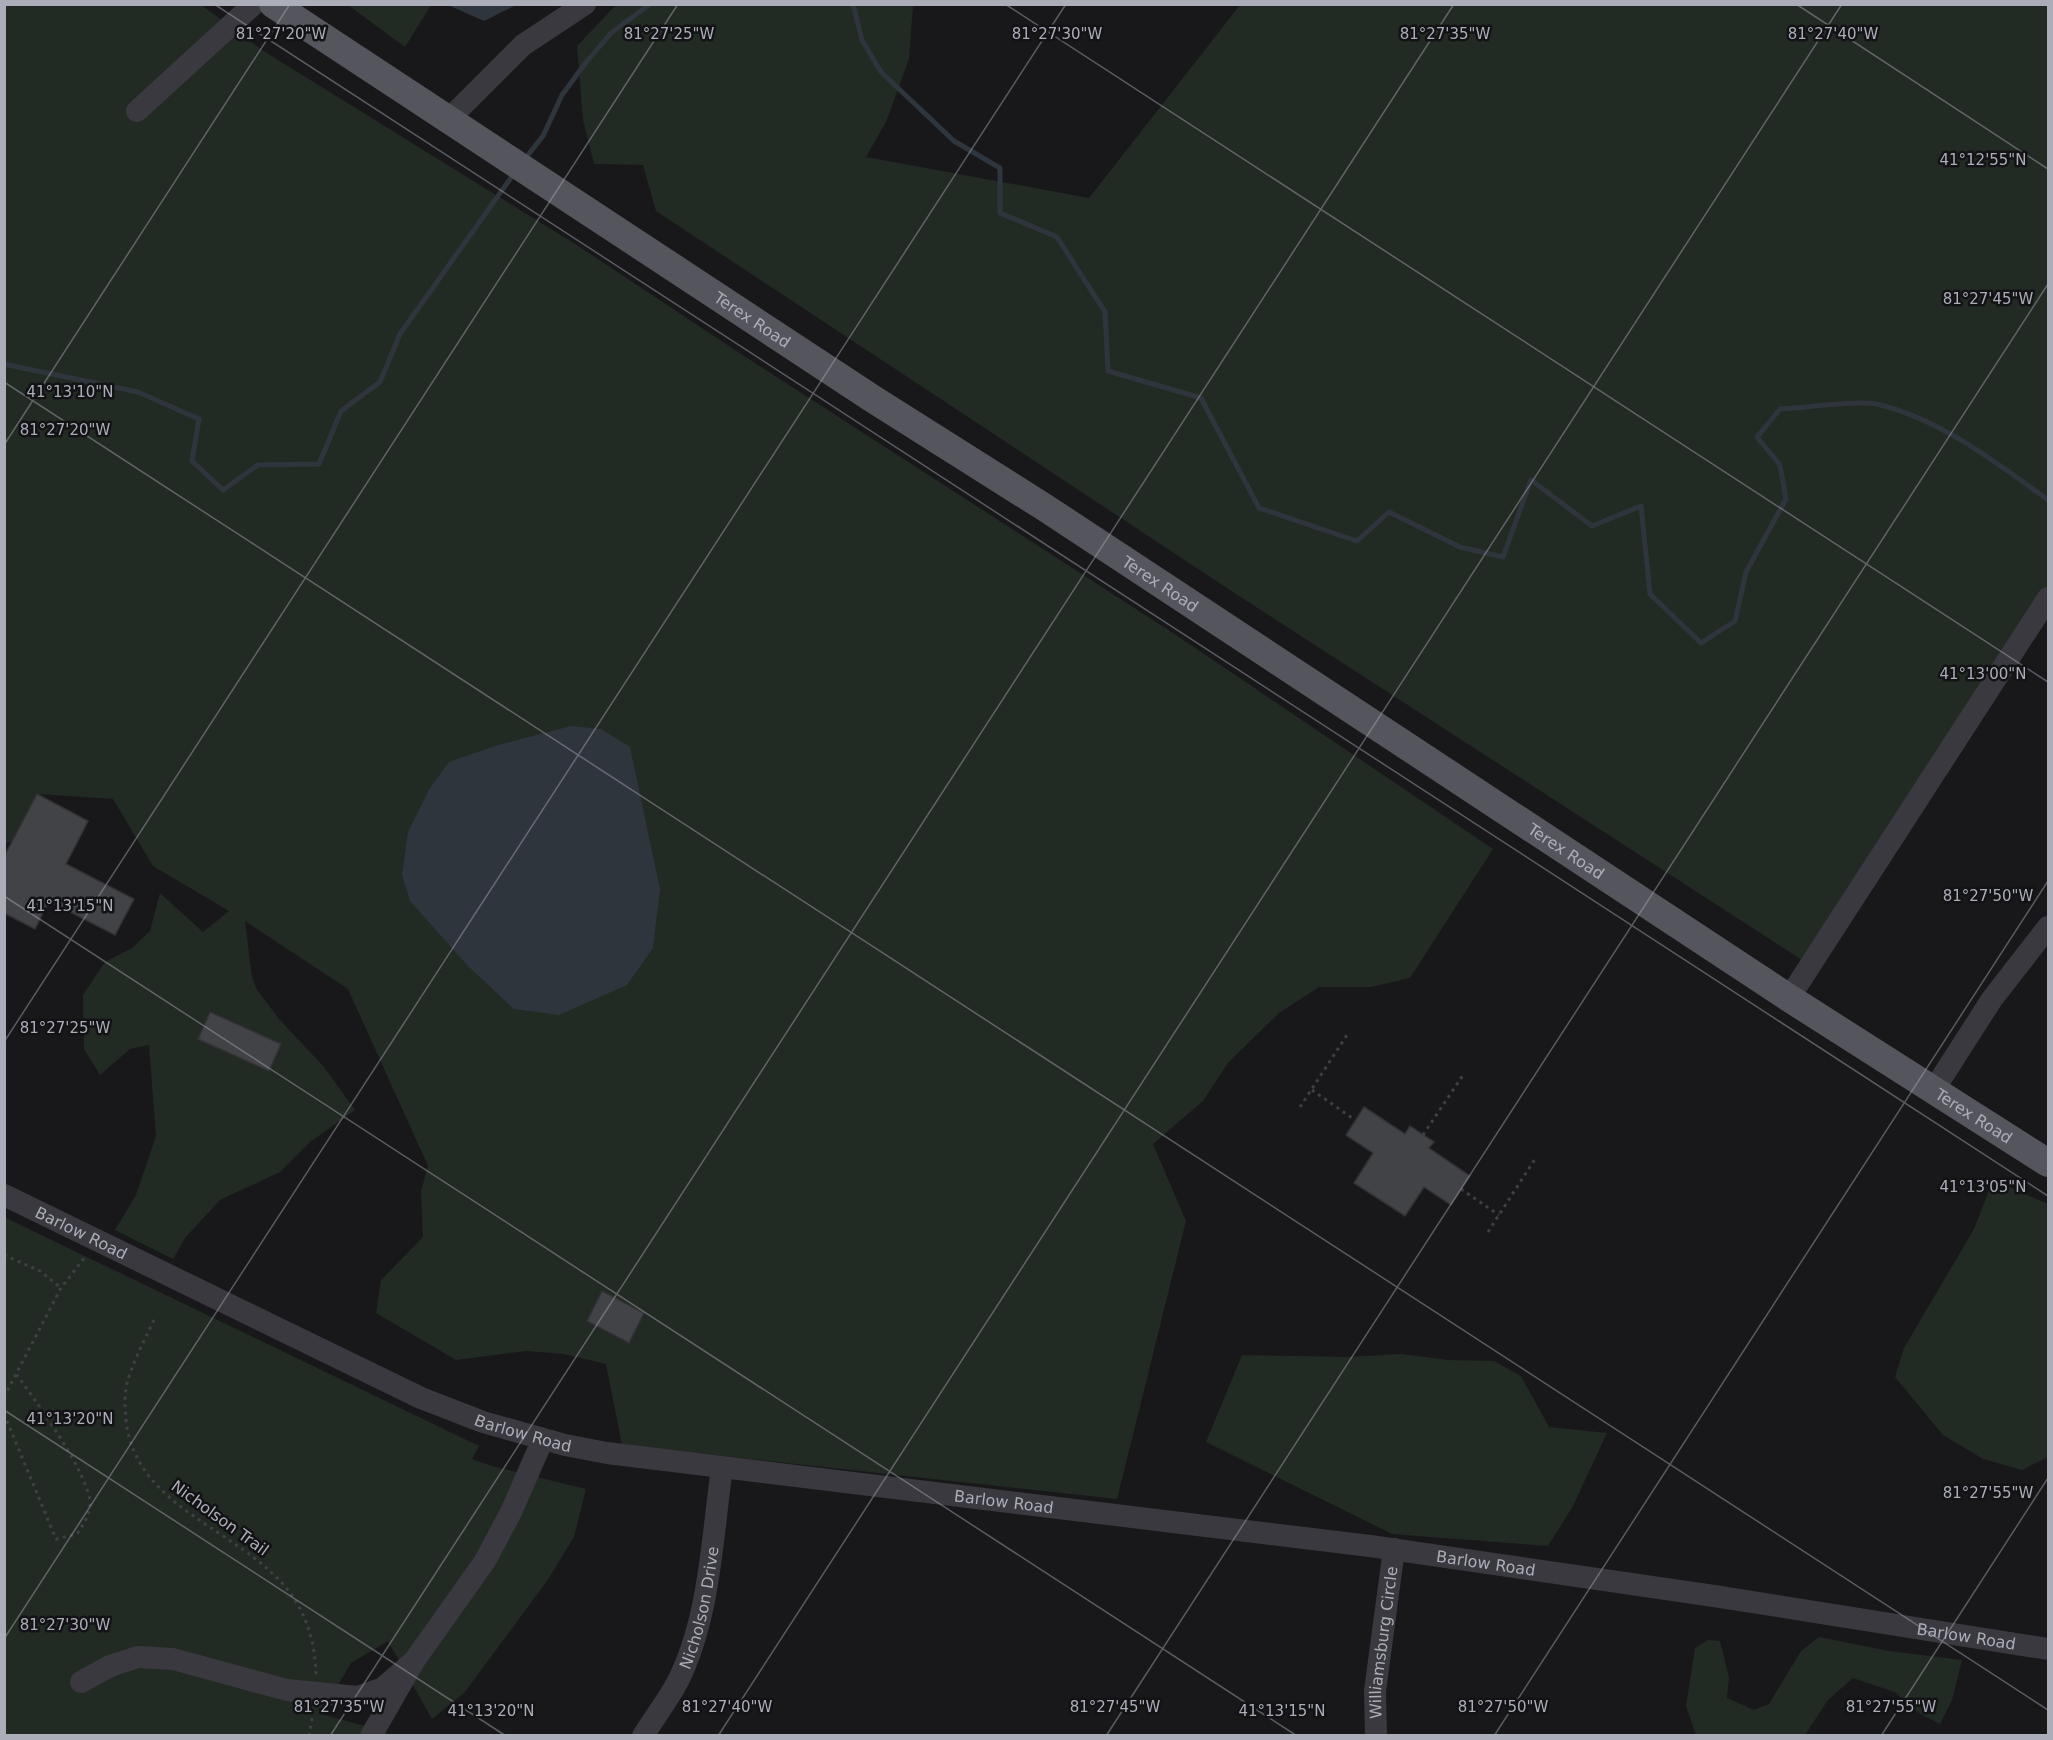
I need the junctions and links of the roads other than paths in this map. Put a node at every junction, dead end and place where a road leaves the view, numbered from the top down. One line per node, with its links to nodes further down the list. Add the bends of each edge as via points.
1 (254, 4): 4 (street)
2 (273, 4): 5 (main road, Terex Road)
3 (585, 4): 5 (street, via 523,45)
4 (137, 111)
5 (448, 120): 8 (main road, Terex Road)
6 (2049, 598): 8 (street)
7 (2049, 927): 9 (street, via 1992,999)
8 (1788, 998): 9 (main road, Terex Road)
9 (1933, 1090): 10 (main road, Terex Road)
10 (2049, 1163)
11 (4, 1195): 12 (street, Barlow Road, via 421,1398)
12 (543, 1439): 13 (street, Barlow Road, via 607,1453); 16 (street, via 486,1561)
13 (722, 1468): 14 (street, Barlow Road); 19 (street, Nicholson Drive, via 702,1608 687,1660)
14 (1394, 1549): 15 (street, Barlow Road); 20 (street, Williamsburg Circle, via 1375,1691)
15 (2049, 1649)
16 (414, 1661): 17 (street, via 383,1688 358,1697 315,1695 173,1659 150,1657 110,1666); 18 (street)
17 (81, 1682)
18 (371, 1736)
19 (643, 1736)
20 (1376, 1736)

